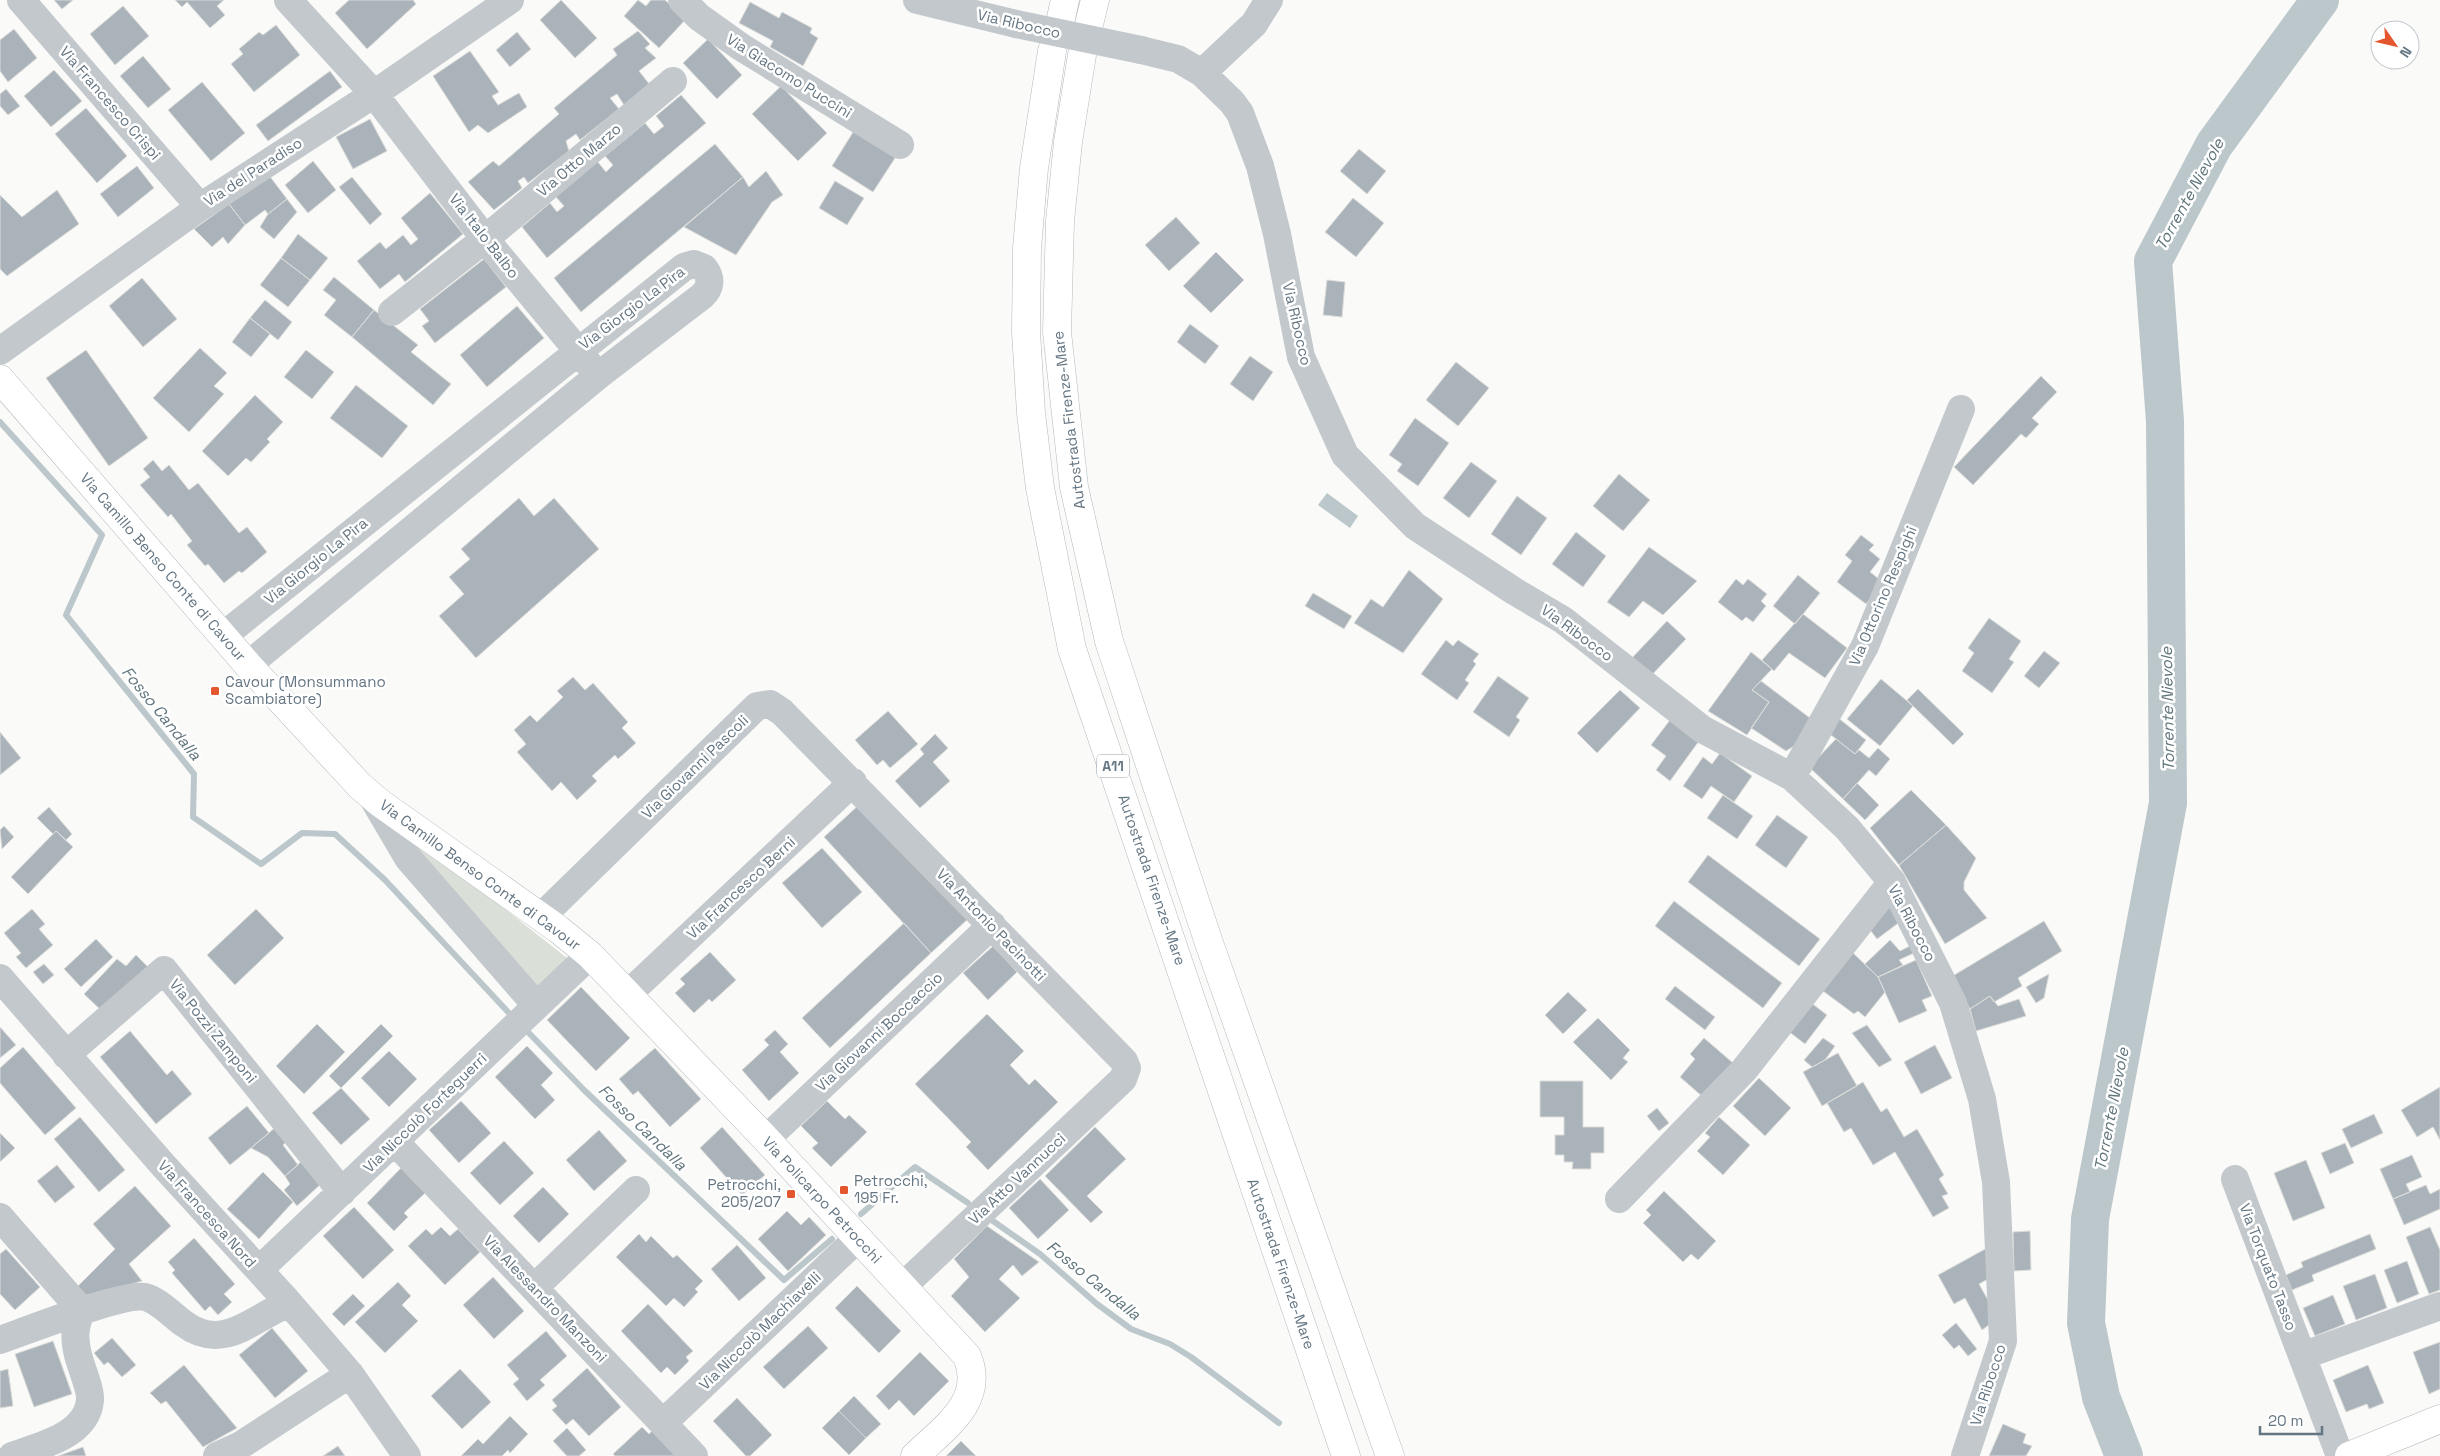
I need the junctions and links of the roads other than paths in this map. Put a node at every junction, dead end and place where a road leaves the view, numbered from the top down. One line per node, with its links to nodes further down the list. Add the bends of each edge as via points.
1 (21, 0): 13 (street, Via Francesco Crispi)
2 (288, 0): 11 (street, Via Italo Balbo)
3 (510, 0): 11 (street, Via del Paradiso)
4 (682, 0): 12 (street, Via Giacomo Puccini, via 699,17 740,47)
5 (917, 0): 9 (street, Via Ribocco, bridge, via 1178,59)
6 (1269, 0): 9 (street, via 1254,24)
7 (1052, 51): 59 (main road, Autostrada Firenze-Mare / A11, via 1034,168 1027,248 1026,332 1040,488 1072,649)
8 (1082, 55): 60 (main road, Autostrada Firenze-Mare / A11, via 1060,221 1057,332 1074,487 1109,641 1209,943)
9 (1202, 73): 23 (street, Via Ribocco, via 1232,102 1251,138 1278,234 1301,357 1345,455 1415,526 1564,620 1702,729)
10 (673, 81): 14 (street, Via Otto Marzo)
11 (374, 94): 13 (street, Via del Paradiso); 14 (street, Via Italo Balbo)
12 (900, 145)
13 (200, 207): 17 (street, Via del Paradiso)
14 (485, 239): 15 (street, Via Otto Marzo); 16 (street, Via Italo Balbo)
15 (392, 312)
16 (577, 350): 18 (street, Via Italo Balbo); 18 (street, Via Giorgio La Pira, via 684,267 694,264 704,268 710,278 706,293); 21 (street, Via Giorgio La Pira)
17 (0, 351)
18 (599, 376): 22 (street, Via Giorgio La Pira)
19 (0, 379): 21 (main road, Via Camillo Benso Conte di Cavour)
20 (1961, 409): 23 (street, Via Ottorino Respighi, via 1865,646)
21 (222, 636): 22 (main road, Via Camillo Benso Conte di Cavour)
22 (248, 665): 25 (main road, Via Camillo Benso Conte di Cavour)
23 (1792, 777): 26 (street, Via Ribocco, via 1847,828)
24 (853, 782): 27 (street, Via Giovanni Pascoli, via 782,712 770,704 757,706); 28 (street, Via Antonio Pacinotti); 31 (street, Via Francesco Berni)
25 (371, 795): 27 (main road, Via Camillo Benso Conte di Cavour); 32 (street, Via Camillo Benso Conte di Cavour, via 408,858)
26 (1892, 882): 40 (street, via 1744,1070); 61 (street, Via Ribocco, via 1953,1002 1982,1100 1996,1182 2003,1340)
27 (541, 917): 29 (main road, Via Camillo Benso Conte di Cavour)
28 (992, 925): 34 (street, Via Antonio Pacinotti); 35 (street, Via Giovanni Boccaccio)
29 (590, 955): 31 (main road, Via Policarpo Petrocchi); 32 (street, Via Niccolò Forteguerri)
30 (0, 978): 33 (street, Via Francesca Nord)
31 (628, 994): 35 (main road, Via Policarpo Petrocchi)
32 (536, 1005): 36 (street, Via Niccolò Forteguerri)
33 (66, 1055): 39 (street, Via Pozzi Zamponi, via 164,970); 43 (street, Via Francesca Nord)
34 (1128, 1068): 44 (street, Via Atto Vannucci, via 1123,1078)
35 (766, 1139): 42 (main road, Via Policarpo Petrocchi)
36 (395, 1142): 39 (street, Via Niccolò Forteguerri); 45 (street, Via Alessandro Manzoni)
37 (2235, 1179): 50 (street, Via Torquato Tasso)
38 (636, 1190): 45 (street)
39 (342, 1192): 43 (street, Via Niccolò Forteguerri)
40 (1619, 1199)
41 (0, 1216): 48 (street)
42 (857, 1238): 44 (main road, Via Policarpo Petrocchi); 53 (street, Via Niccolò Machiavelli)
43 (259, 1270): 46 (street, Via Francesca Nord)
44 (902, 1287): 58 (main road, Via Policarpo Petrocchi, via 967,1356 973,1369 972,1386 965,1406)
45 (534, 1288): 53 (street, Via Alessandro Manzoni)
46 (289, 1303): 48 (street, via 234,1332 212,1337 195,1332 146,1297); 51 (street, Via Francesca Nord)
47 (2440, 1306): 50 (street)
48 (82, 1311): 49 (street); 55 (street, via 75,1332 76,1349 90,1400 85,1414 74,1429 54,1441)
49 (0, 1340)
50 (2302, 1356): 62 (street, Via Torquato Tasso)
51 (350, 1374): 54 (street); 56 (street, Via Francesca Nord)
52 (2440, 1419): 63 (main road)
53 (663, 1423): 57 (street, Via Alessandro Manzoni)
54 (236, 1452)
55 (12, 1456)
56 (407, 1456)
57 (694, 1456)
58 (915, 1456)
59 (1346, 1456)
60 (1390, 1456)
61 (1965, 1456)
62 (2340, 1456)
63 (2349, 1456)

